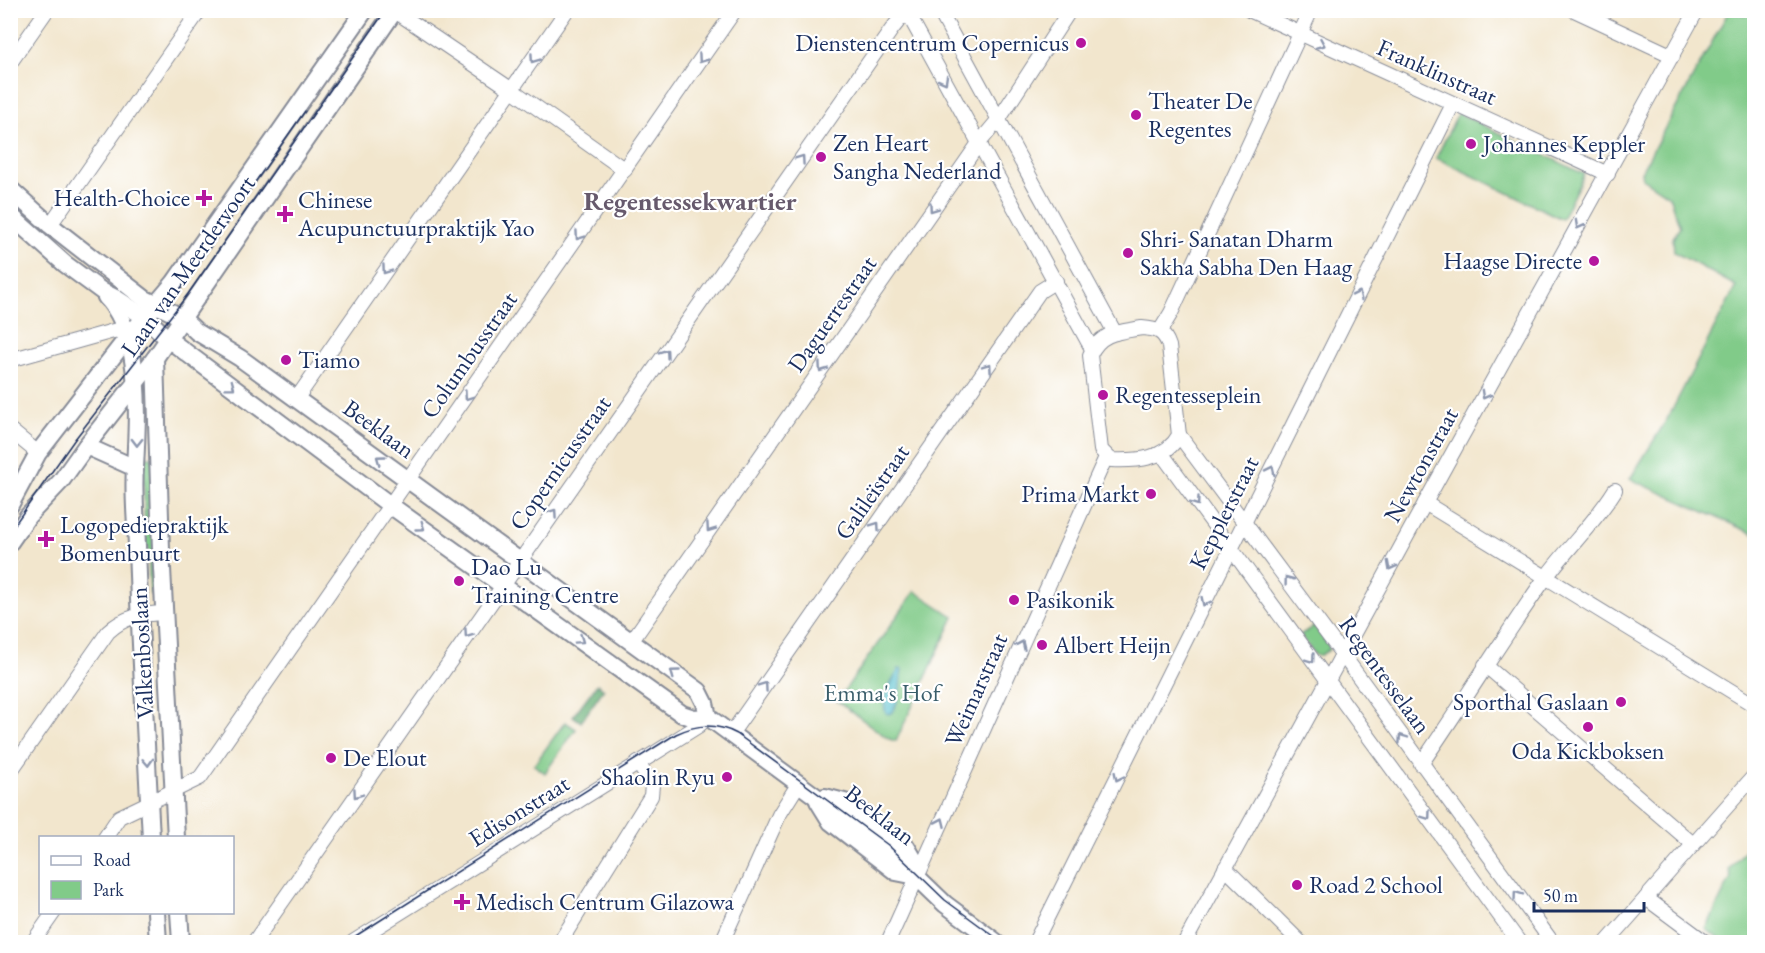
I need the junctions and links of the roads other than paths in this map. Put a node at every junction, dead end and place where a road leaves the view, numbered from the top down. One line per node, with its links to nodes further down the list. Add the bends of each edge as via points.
1 (47, 10): 16 (street)
2 (200, 10): 25 (street)
3 (365, 10): 28 (street, Laan van Meerdervoort, via 179,277)
4 (567, 10): 17 (street, one-way to 17)
5 (735, 10): 21 (street, Columbusstraat, one-way to 21)
6 (939, 10): 19 (street)
7 (1070, 10): 19 (street, Daguerrestraat)
8 (1249, 10): 14 (street, Franklinstraat)
9 (1311, 10): 14 (street)
10 (1574, 10): 15 (street)
11 (1697, 10): 15 (street, Newtonstraat)
12 (395, 11): 17 (street); 29 (street, Laan van Meerdervoort)
13 (909, 12): 20 (street, one-way to 20); 54 (street, Copernicusstraat, one-way to 13, via 892,29)
14 (1300, 35): 18 (street, Franklinstraat, one-way to 18); 30 (street)
15 (1673, 56): 22 (street, Newtonstraat)
16 (10, 63)
17 (512, 90): 21 (street); 38 (street, one-way to 38)
18 (1453, 104): 22 (street, Franklinstraat); 51 (street, Kepplerstraat, one-way to 18)
19 (999, 119): 20 (street, Daguerrestraat); 31 (street)
20 (979, 143): 26 (street); 59 (street, Daguerrestraat, one-way to 59)
21 (625, 170): 46 (street, Columbusstraat, one-way to 46)
22 (1608, 174): 48 (street, Newtonstraat, one-way to 48)
23 (10, 189): 25 (street, Beeklaan)
24 (10, 215): 27 (street, Beeklaan, via 57,258)
25 (50, 225): 28 (street, Beeklaan)
26 (1056, 281): 34 (street); 65 (street, Galileïstraat, one-way to 26, via 1040,291)
27 (103, 292): 28 (street, Beeklaan); 32 (street, Valkenboslaan, via 116,307)
28 (151, 311): 29 (street, Beeklaan); 32 (street, Laan van Meerdervoort); 33 (street, Beeklaan)
29 (182, 317): 33 (street, Laan van Meerdervoort); 38 (street, Beeklaan, via 197,332)
30 (1160, 331): 31 (street, via 1142,328); 40 (street, via 1169,346)
31 (1115, 333): 34 (street)
32 (128, 337): 36 (street, via 117,330); 37 (street, Valkenboslaan); 42 (street, Laan van Meerdervoort)
33 (168, 339): 35 (street, Laan van Meerdervoort); 50 (street, Beeklaan, one-way to 50)
34 (1092, 349): 44 (street, via 1094,401 1101,450)
35 (154, 358): 37 (street, Laan van Meerdervoort); 57 (street, Valkenboslaan)
36 (10, 360)
37 (135, 383): 41 (street, Laan van Meerdervoort); 45 (street, Valkenboslaan, one-way to 45)
38 (297, 398): 46 (street, Beeklaan, one-way to 38)
39 (10, 430): 42 (street)
40 (1179, 435): 43 (street); 51 (street, Regentesselaan)
41 (86, 446): 45 (street); 52 (street, Laan van Meerdervoort)
42 (38, 453): 49 (street, Laan van Meerdervoort)
43 (1162, 454): 44 (street, via 1118,460); 53 (street, Regentesselaan, one-way to 53)
44 (1106, 457): 79 (street, Weimarstraat, one-way to 44)
45 (135, 468): 58 (street, Valkenboslaan)
46 (409, 480): 50 (street, Columbusstraat); 54 (street, Beeklaan)
47 (1615, 490): 55 (street)
48 (1425, 503): 55 (street); 60 (street, Newtonstraat, one-way to 60)
49 (10, 505)
50 (390, 505): 56 (street, Beeklaan, one-way to 56); 71 (street, Columbusstraat, via 200,778)
51 (1245, 522): 53 (street, Kepplerstraat); 60 (street, Regentesselaan, one-way to 51)
52 (10, 542)
53 (1231, 550): 62 (street, Regentesselaan, one-way to 62); 93 (street, Kepplerstraat, one-way to 93)
54 (519, 561): 56 (street, Copernicusstraat); 59 (street, Beeklaan)
55 (1545, 578): 61 (street); 63 (street)
56 (502, 586): 64 (street, Beeklaan, one-way to 64, via 682,714); 87 (street, Copernicusstraat, one-way to 87)
57 (165, 613): 58 (street); 71 (street, Valkenboslaan)
58 (141, 614): 68 (street, via 108,632); 73 (street, Valkenboslaan, one-way to 73)
59 (631, 642): 64 (street, Beeklaan, one-way to 59, via 699,691)
60 (1343, 655): 62 (street, Newtonstraat); 67 (street, Regentesselaan, one-way to 60)
61 (1485, 665): 67 (street); 77 (street)
62 (1328, 681): 78 (street, Newtonstraat); 96 (street, Regentesselaan, one-way to 96)
63 (1755, 705)
64 (708, 717): 65 (street, Beeklaan); 66 (street, Edisonstraat)
65 (731, 734): 70 (street, Beeklaan)
66 (638, 763): 88 (street, Edisonstraat); 89 (street, via 652,785 651,796)
67 (1421, 764): 97 (street, Regentesselaan, one-way to 67)
68 (10, 772)
69 (1755, 776): 77 (street)
70 (799, 783): 72 (street, Beeklaan); 90 (street, via 779,815)
71 (173, 791): 73 (street, Columbusstraat); 76 (street, Valkenboslaan)
72 (813, 794): 79 (street, Beeklaan, via 831,822 896,872); 79 (street, Beeklaan, via 848,803 906,846)
73 (149, 803): 74 (street, Columbusstraat, via 119,817); 75 (street, Valkenboslaan)
74 (106, 836)
75 (152, 836)
76 (176, 836)
77 (1693, 844): 80 (street)
78 (1225, 868): 94 (street, Newtonstraat); 95 (street)
79 (917, 876): 91 (street, Weimarstraat); 92 (street, Beeklaan, via 945,904)
80 (1646, 898): 98 (street); 99 (street)
81 (53, 914): 84 (street)
82 (156, 914): 85 (street)
83 (179, 914): 86 (street)
84 (33, 942)
85 (158, 942)
86 (181, 942)
87 (254, 942)
88 (353, 942)
89 (560, 942)
90 (722, 942)
91 (888, 942)
92 (996, 942)
93 (1035, 942)
94 (1185, 942)
95 (1300, 942)
96 (1519, 942)
97 (1552, 942)
98 (1607, 942)
99 (1705, 942)

